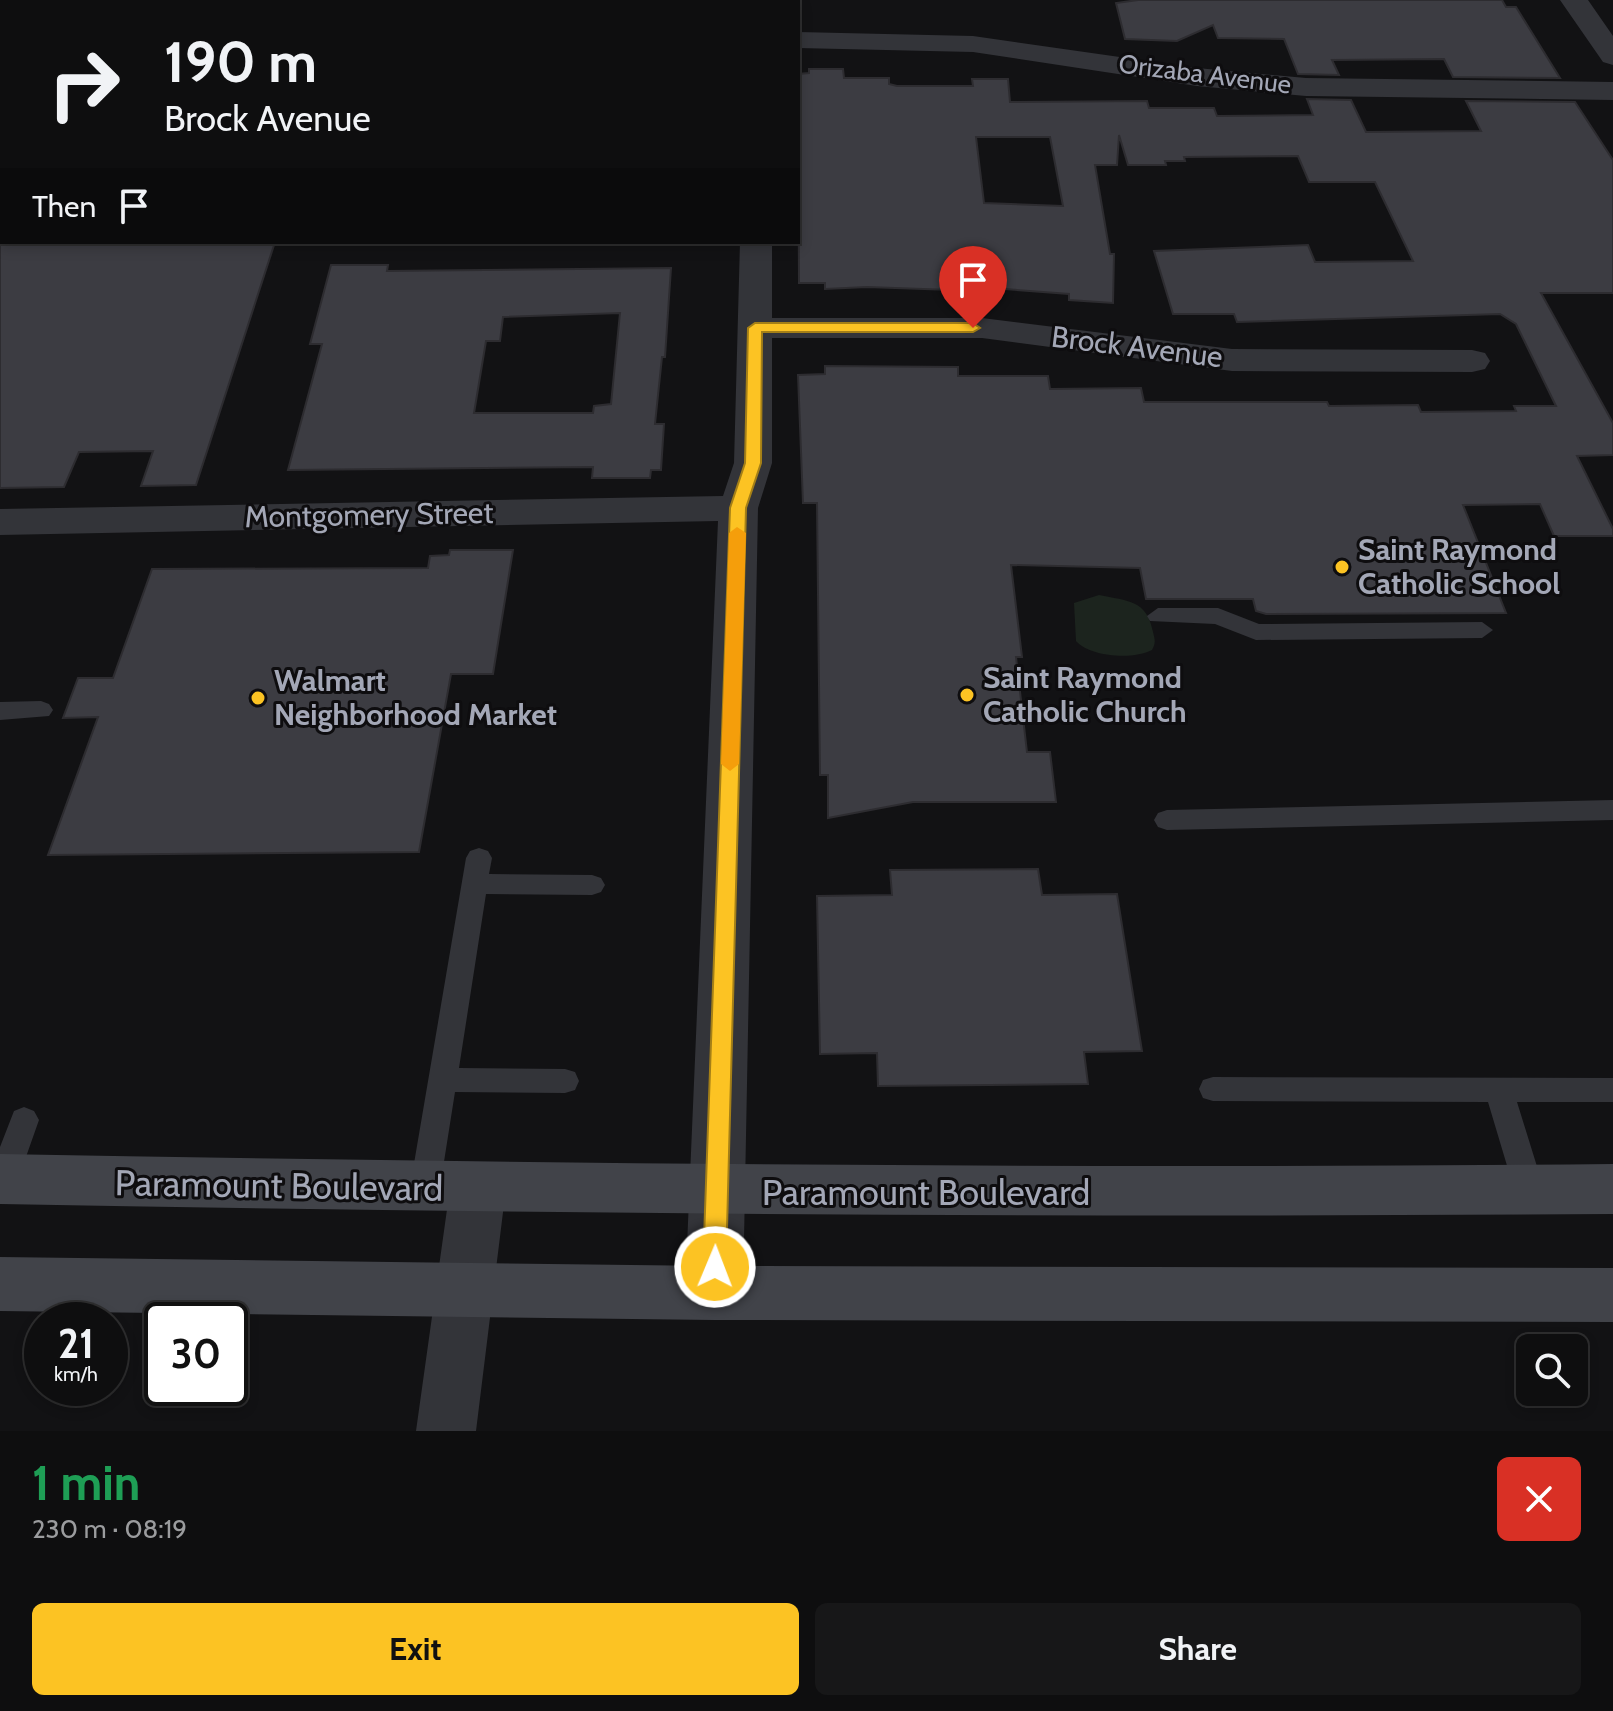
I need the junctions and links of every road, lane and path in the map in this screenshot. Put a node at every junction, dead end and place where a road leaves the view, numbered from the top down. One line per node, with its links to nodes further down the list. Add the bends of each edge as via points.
1 (1574, 0): 3 (street)
2 (800, 40): 4 (street, Orizaba Avenue, via 973,44 1197,77 1306,87)
3 (1613, 56)
4 (1613, 91)
5 (756, 244): 6 (street)
6 (755, 328): 7 (street, Brock Avenue, via 982,328 1232,360); 8 (street, via 753,463)
7 (1472, 361)
8 (738, 508): 9 (street, Montgomery Street); 27 (street)
9 (0, 522)
10 (1158, 616): 11 (lane, via 1218,616 1256,632)
11 (1482, 630)
12 (41, 710): 13 (lane)
13 (0, 711)
14 (1613, 810): 15 (lane)
15 (1167, 820)
16 (592, 885): 17 (lane, via 477,871)
17 (442, 1080): 18 (lane); 24 (lane)
18 (565, 1081)
19 (1213, 1089): 20 (lane)
20 (1499, 1090): 21 (lane); 25 (lane)
21 (1613, 1090)
22 (24, 1120): 23 (lane)
23 (2, 1179): 24 (main road, Paramount Boulevard)
24 (451, 1188): 27 (main road, Paramount Boulevard); 29 (street)
25 (1529, 1189): 26 (main road, Paramount Boulevard); 27 (main road, Paramount Boulevard)
26 (1613, 1189)
27 (716, 1191): 30 (street)
28 (0, 1284): 29 (main road)
29 (464, 1289): 30 (main road); 32 (street)
30 (714, 1293): 31 (main road)
31 (1613, 1295)
32 (446, 1431)

